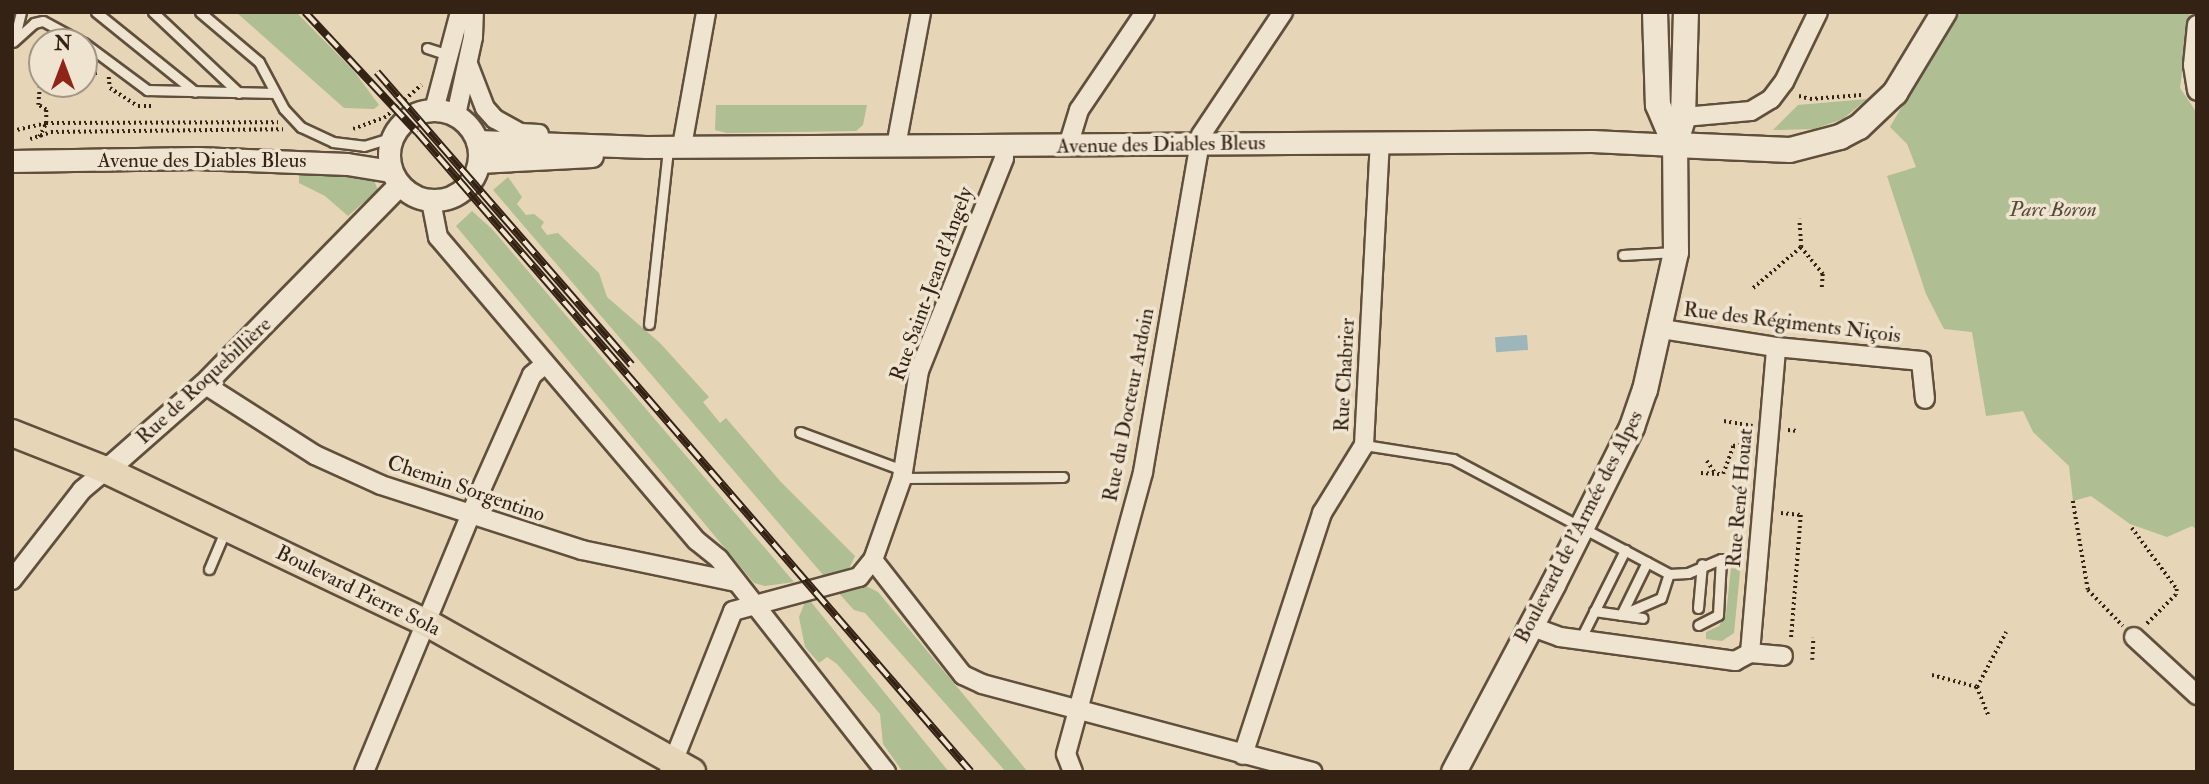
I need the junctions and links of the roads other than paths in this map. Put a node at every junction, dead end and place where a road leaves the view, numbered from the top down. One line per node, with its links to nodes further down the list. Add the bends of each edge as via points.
1 (21, 12): 19 (lane)
2 (96, 12): 25 (lane)
3 (153, 12): 26 (lane)
4 (200, 12): 27 (lane, via 259,62)
5 (460, 12): 22 (street)
6 (474, 12): 23 (street)
7 (706, 12): 35 (street)
8 (920, 12): 36 (street)
9 (1145, 12): 38 (street, via 1079,110)
10 (1283, 12): 33 (street, Rue du Docteur Ardoin, via 1208,124)
11 (1655, 12): 30 (main road)
12 (1686, 12): 30 (main road)
13 (1818, 12): 30 (street, via 1771,99 1751,111)
14 (1944, 12): 34 (main road, via 1895,93 1859,127 1840,137 1790,150)
15 (2197, 25): 24 (street, via 2193,65)
16 (29, 28): 17 (lane, via 43,21)
17 (56, 28)
18 (28, 29): 19 (lane)
19 (13, 44)
20 (427, 48): 22 (lane)
21 (98, 54): 25 (lane, via 147,90)
22 (449, 55): 28 (street)
23 (468, 64): 29 (street); 39 (street, Avenue des Diables Bleus, via 485,108 506,127 520,133 609,136)
24 (2197, 91)
25 (195, 92): 26 (lane)
26 (239, 93): 27 (lane)
27 (275, 93): 31 (lane, via 301,127 333,142 364,146)
28 (434, 110): 29 (street); 31 (street, via 408,117)
29 (456, 115): 40 (street)
30 (1673, 118): 34 (main road)
31 (391, 138): 42 (street)
32 (1380, 142): 33 (street, Avenue des Diables Bleus); 34 (street, Avenue des Diables Bleus); 54 (street, Rue Chabrier)
33 (1200, 145): 38 (street, Avenue des Diables Bleus); 84 (street, Rue du Docteur Ardoin, via 1143,472)
34 (1675, 145): 44 (main road, Boulevard de l'Armée des Alpes)
35 (675, 146): 36 (street, Avenue des Diables Bleus); 39 (street, Avenue des Diables Bleus); 46 (lane)
36 (896, 146): 37 (street, Avenue des Diables Bleus)
37 (1004, 146): 38 (street, Avenue des Diables Bleus); 56 (street, Rue Saint-Jean d'Angely, via 1004,158 919,371)
38 (1068, 146)
39 (646, 147): 40 (street, Avenue des Diables Bleus)
40 (478, 151): 43 (street, via 467,186 457,194)
41 (12, 161): 42 (street, Avenue des Diables Bleus, via 197,158 347,164)
42 (395, 178): 43 (street); 50 (street, Rue de Roquebillière)
43 (431, 201): 49 (street, via 438,237)
44 (1676, 252): 45 (lane); 47 (main road, Boulevard de l'Armée des Alpes)
45 (1623, 255)
46 (649, 324)
47 (1662, 328): 48 (street, Rue des Régiments Niçois); 60 (main road, Boulevard de l'Armée des Alpes, via 1632,427)
48 (1776, 347): 51 (street, Rue des Régiments Niçois, via 1921,361); 82 (street, Rue René Houat)
49 (545, 364): 58 (street, via 532,375); 61 (street)
50 (204, 384): 55 (street, Rue de Roquebillière); 58 (street, Chemin Sorgentino, via 315,454 380,485)
51 (1925, 400)
52 (800, 432): 56 (lane)
53 (12, 433): 55 (main road, Boulevard Pierre Sola)
54 (1364, 445): 60 (lane, via 1453,459); 85 (street, Rue Chabrier, via 1322,513)
55 (106, 470): 59 (main road, Boulevard Pierre Sola); 69 (street, Rue de Roquebillière, via 82,489)
56 (903, 474): 57 (lane); 63 (street, Rue Saint-Jean d'Angely)
57 (1063, 477)
58 (469, 517): 67 (street, Chemin Sorgentino, via 582,550); 76 (street)
59 (226, 527): 66 (lane); 76 (main road, Boulevard Pierre Sola)
60 (1582, 527): 62 (lane); 78 (main road, Boulevard de l'Armée des Alpes)
61 (697, 541): 67 (street, via 697,559); 70 (street, via 719,559)
62 (1625, 550): 64 (lane); 73 (lane)
63 (873, 560): 71 (street, via 859,577); 84 (street, via 963,674)
64 (1647, 562): 68 (lane); 74 (lane)
65 (1702, 564): 68 (lane, via 1688,573); 72 (lane); 77 (lane, via 1716,558 1723,562 1717,615)
66 (208, 569)
67 (680, 570): 70 (street, Chemin Sorgentino)
68 (1669, 574): 74 (lane, via 1661,598)
69 (12, 580)
70 (736, 582): 71 (street)
71 (754, 606): 86 (street, via 733,611 723,629); 88 (street)
72 (1698, 608)
73 (1594, 611): 74 (lane); 80 (lane)
74 (1621, 615): 75 (lane)
75 (1643, 618)
76 (427, 623): 86 (main road, Boulevard Pierre Sola); 87 (street)
77 (1698, 625)
78 (1530, 626): 80 (street); 91 (main road, Boulevard de l'Armée des Alpes)
79 (2134, 637): 83 (street)
80 (1580, 640): 82 (street, via 1735,661)
81 (1786, 650): 82 (street)
82 (1750, 653)
83 (2197, 695)
84 (1076, 711): 85 (street); 89 (street, Rue du Docteur Ardoin, via 1066,754)
85 (1243, 755): 90 (street)
86 (678, 768)
87 (364, 772)
88 (886, 772)
89 (1073, 772)
90 (1313, 772)
91 (1454, 772)

